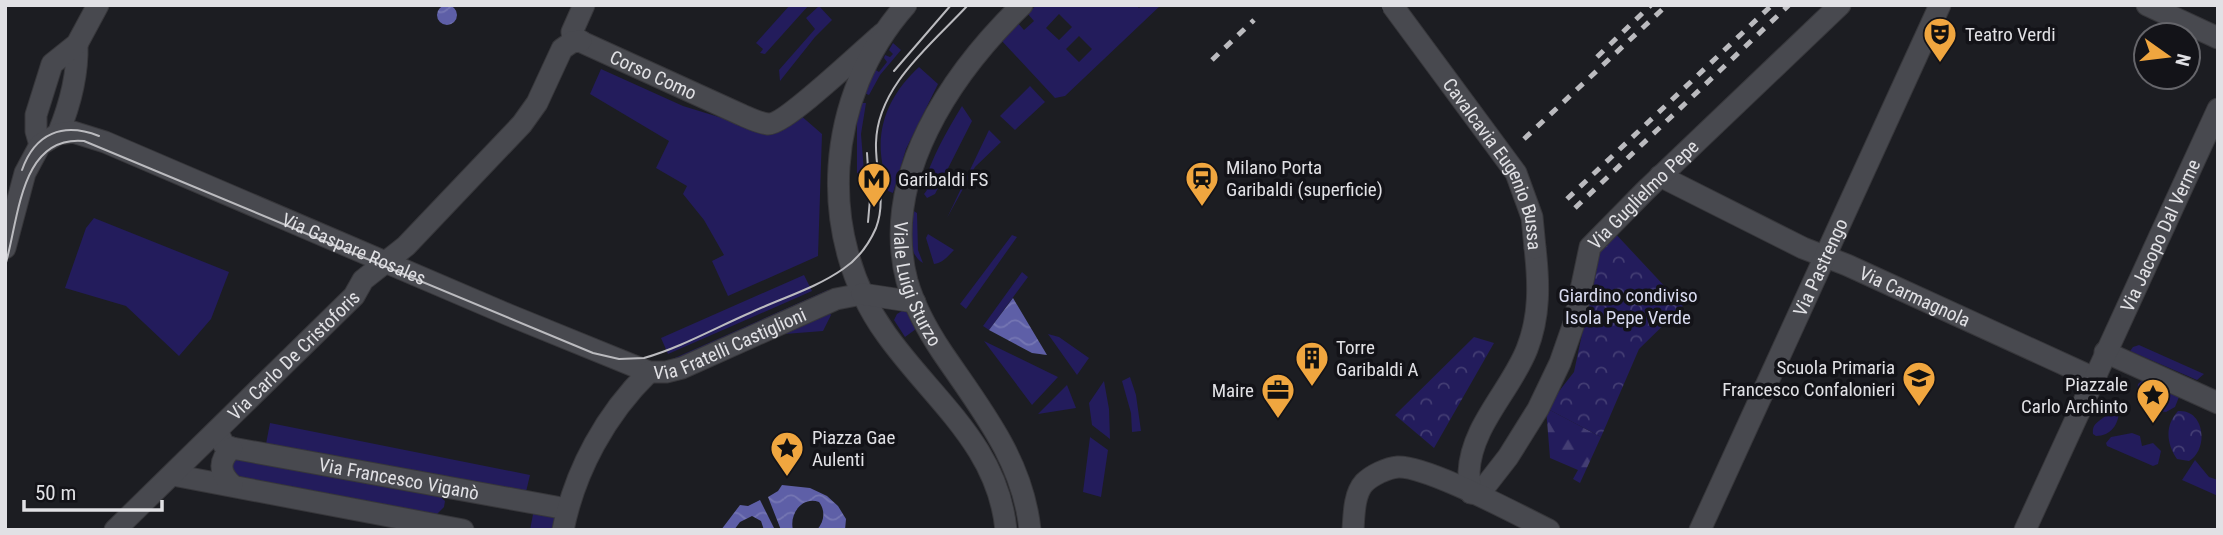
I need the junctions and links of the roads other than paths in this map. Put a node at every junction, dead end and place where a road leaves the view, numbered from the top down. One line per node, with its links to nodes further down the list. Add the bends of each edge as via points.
1 (99, 5): 14 (street, via 77,44 78,69 66,116)
2 (584, 5): 11 (street, via 571,34)
3 (906, 5): 9 (street, Viale Luigi Sturzo)
4 (1022, 5): 20 (street, Viale Luigi Sturzo, via 963,72 919,152 906,190 901,226 902,254)
5 (1392, 5): 29 (street, Cavalcavia Eugenio Bussa, bridge, via 1516,173 1532,217 1539,297 1533,326 1514,376 1476,442 1469,470)
6 (1840, 5): 15 (street, Via Guglielmo Pepe)
7 (1940, 5): 17 (street, Via Pastrengo)
8 (2147, 5): 10 (street)
9 (887, 29): 13 (street, Viale Luigi Sturzo); 19 (street, Viale Luigi Sturzo, via 851,97 839,160 841,222)
10 (2218, 38)
11 (580, 41): 13 (street, Corso Como, via 742,115 768,124); 18 (street, Via Carlo De Cristoforis, via 564,47 522,124)
12 (2218, 109): 21 (street, Via Jacopo Dal Verme)
13 (778, 121)
14 (49, 140): 16 (street, via 25,173); 18 (street, Via Gaspare Rosales, via 79,133 105,142)
15 (1660, 176): 17 (street, Via Carmagnola); 29 (street, Via Guglielmo Pepe, via 1590,247 1574,323 1555,375 1508,457 1488,484)
16 (5, 248)
17 (1824, 256): 23 (street, Via Carmagnola); 37 (street, Via Pastrengo)
18 (386, 262): 22 (street, Via Gaspare Rosales); 25 (street, Via Carlo De Cristoforis, via 363,279 354,296)
19 (862, 294): 20 (street, Via Fratelli Castiglioni); 22 (street, Via Fratelli Castiglioni, via 836,299 682,368); 33 (street, Viale Luigi Sturzo, via 890,339 980,450 995,483)
20 (913, 296): 34 (street, Viale Luigi Sturzo, via 941,350 1005,447 1021,485)
21 (2105, 352): 23 (street); 24 (street)
22 (649, 372): 30 (street, Via Fratelli Castiglioni, via 606,426 579,474)
23 (2094, 378): 38 (street)
24 (2218, 403)
25 (217, 431): 26 (street, via 224,445); 27 (street, Via Carlo De Cristoforis)
26 (232, 448): 28 (street, via 221,462 221,471); 30 (street, Via Francesco Viganò)
27 (173, 475): 28 (street, Via Francesco Viganò); 31 (street, Via Carlo De Cristoforis)
28 (232, 485): 32 (street, Via Francesco Viganò)
29 (1471, 493): 35 (street, via 1415,470 1388,469 1360,489); 36 (street)
30 (565, 520)
31 (115, 530)
32 (463, 530)
33 (1006, 530)
34 (1030, 530)
35 (1353, 530)
36 (1549, 530)
37 (1700, 530)
38 (2025, 530)

